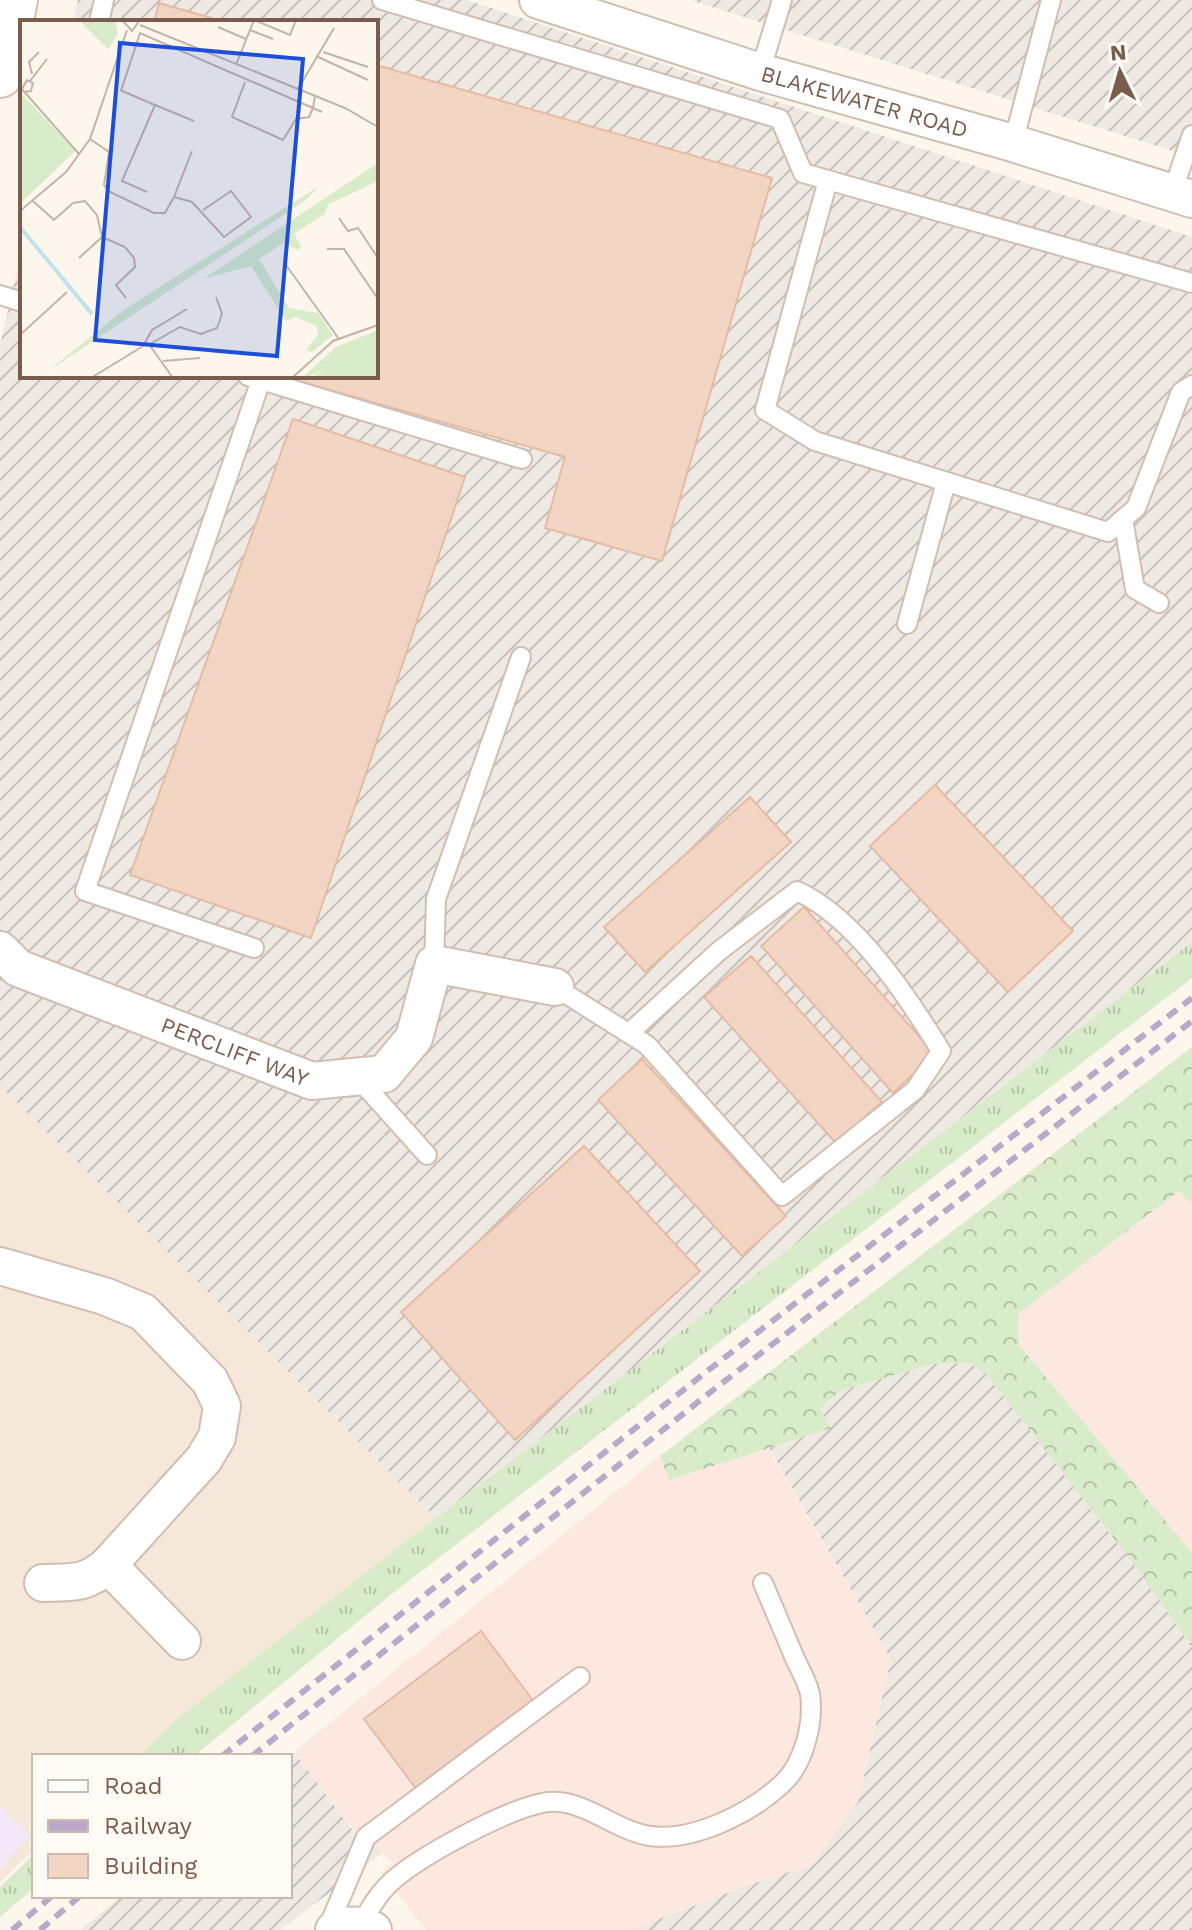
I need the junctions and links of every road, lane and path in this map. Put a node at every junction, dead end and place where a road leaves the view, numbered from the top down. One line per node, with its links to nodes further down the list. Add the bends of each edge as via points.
1 (15, 0): 9 (street)
2 (104, 0): 7 (lane)
3 (382, 0): 12 (lane, via 780,119 803,173)
4 (538, 0): 8 (street, BLAKEWATER ROAD)
5 (782, 0): 8 (lane)
6 (1051, 0): 11 (lane)
7 (99, 20)
8 (760, 72): 11 (street, BLAKEWATER ROAD)
9 (0, 75)
10 (1192, 135): 13 (lane)
11 (1013, 143): 13 (street, BLAKEWATER ROAD)
12 (828, 180): 14 (lane); 20 (lane, via 765,410 815,441)
13 (1182, 196)
14 (1192, 283)
15 (0, 295): 16 (lane)
16 (20, 301)
17 (254, 378): 19 (lane); 25 (lane, via 85,891)
18 (1192, 385): 21 (lane, via 1181,392 1136,508)
19 (522, 459)
20 (946, 482): 21 (lane, via 1108,532); 23 (lane)
21 (1123, 519): 22 (lane, via 1135,589)
22 (1159, 603)
23 (907, 624)
24 (521, 657): 27 (lane, via 436,899)
25 (254, 948)
26 (0, 950): 30 (street, PERCLIFF WAY, via 18,968 312,1081)
27 (434, 964): 28 (street); 30 (street, PERCLIFF WAY, via 414,1038 384,1074)
28 (555, 987): 29 (lane)
29 (629, 1033): 29 (lane, via 647,1045 782,1196 915,1090 941,1051 870,951 817,900 797,891 719,951)
30 (357, 1077): 31 (lane)
31 (427, 1155)
32 (0, 1266): 33 (street, via 143,1312 210,1381 222,1406 217,1437 204,1459)
33 (108, 1565): 34 (street, via 81,1582); 36 (street)
34 (43, 1583)
35 (763, 1583): 38 (lane, via 810,1693 803,1751 784,1783 738,1816 687,1835 630,1832 569,1804 544,1803 435,1851 389,1883)
36 (182, 1641)
37 (580, 1677): 38 (lane, via 366,1837)
38 (349, 1929)

